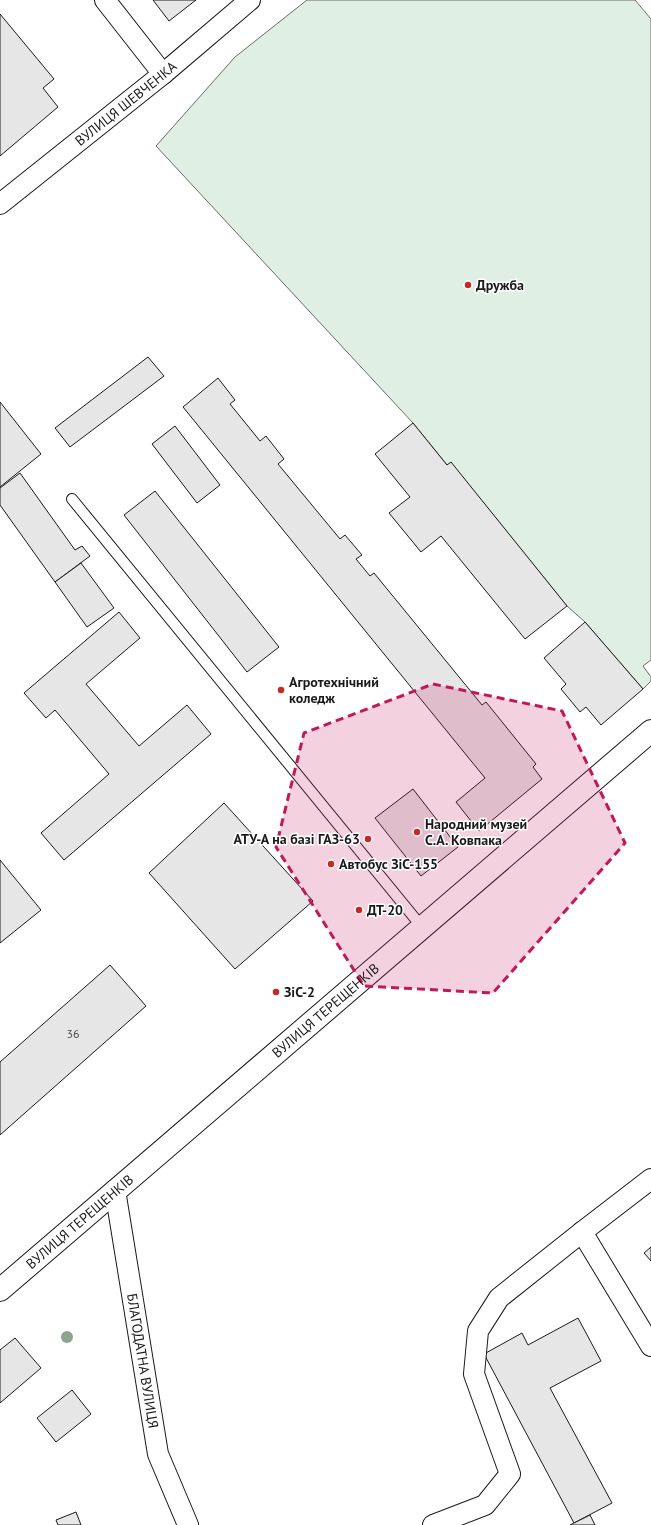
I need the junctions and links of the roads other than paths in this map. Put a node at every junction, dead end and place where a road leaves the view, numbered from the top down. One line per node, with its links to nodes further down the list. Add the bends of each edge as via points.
1 (105, 0): 3 (street)
2 (250, 0): 3 (street, ВУЛИЦЯ ШЕВЧЕНКА)
3 (163, 74): 4 (street, ВУЛИЦЯ ШЕВЧЕНКА)
4 (0, 204)
5 (72, 499): 7 (lane)
6 (651, 731): 7 (main road, ВУЛИЦЯ ТЕРЕЩЕНКІВ)
7 (422, 927): 9 (main road, ВУЛИЦЯ ТЕРЕЩЕНКІВ)
8 (651, 1179): 10 (street)
9 (115, 1190): 11 (main road, ВУЛИЦЯ ТЕРЕЩЕНКІВ); 13 (street, БЛАГОДАТНА ВУЛИЦЯ, via 158,1454)
10 (582, 1232): 12 (street); 14 (street, via 499,1298 478,1331 474,1374 510,1474 485,1505)
11 (0, 1290)
12 (651, 1346)
13 (188, 1525)
14 (433, 1525)

